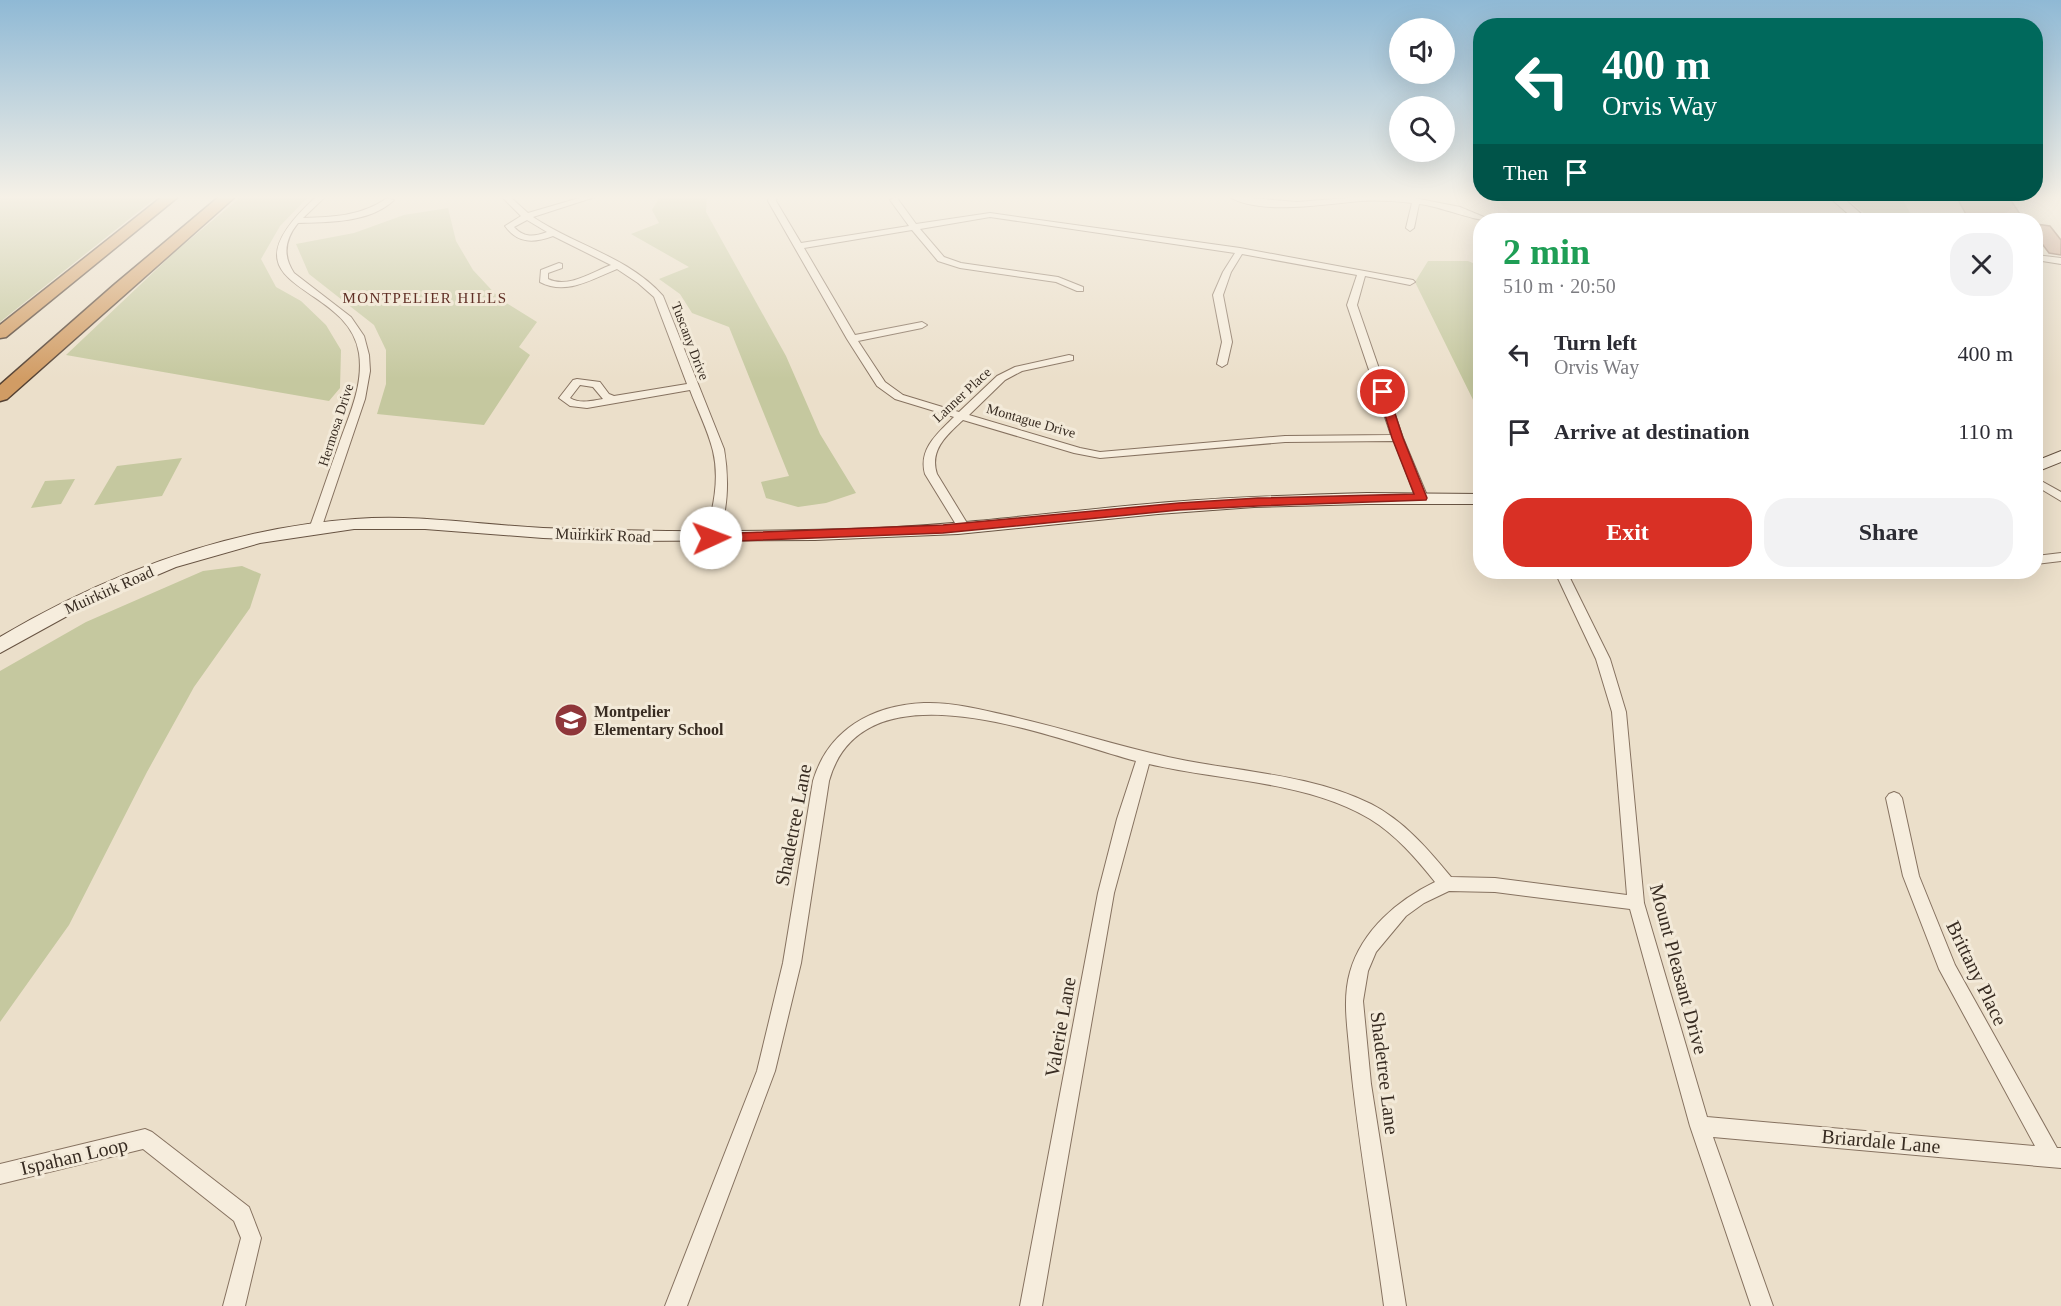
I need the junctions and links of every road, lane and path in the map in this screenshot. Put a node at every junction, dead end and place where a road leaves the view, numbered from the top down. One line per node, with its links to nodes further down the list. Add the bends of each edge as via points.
1 (95, 257): 17 (highway)
2 (157, 257): 22 (highway)
3 (282, 257): 33 (street, Hermosa Drive, via 284,267 352,325 360,337 365,364 361,393)
4 (600, 257): 12 (street, Tuscany Drive)
5 (804, 257): 18 (street, Montague Drive)
6 (940, 257): 15 (street, via 948,262 1058,280)
7 (1236, 257): 20 (street, via 1218,295 1227,342)
8 (1279, 257): 13 (street)
9 (2043, 259): 10 (street)
10 (2061, 261)
11 (559, 266): 12 (street, via 544,272 543,280 549,285 563,285)
12 (617, 266): 21 (street, Tuscany Drive, via 658,296)
13 (1362, 272): 14 (street); 25 (street, via 1352,305)
14 (1410, 282)
15 (1080, 289)
16 (922, 325): 18 (street)
17 (0, 333)
18 (852, 339): 24 (street, Montague Drive, via 889,392)
19 (1069, 358): 24 (street, Lanner Place, via 1019,369 1001,378)
20 (1222, 364)
21 (693, 386): 23 (street); 34 (street, Tuscany Drive, via 723,472 721,500)
22 (0, 395)
23 (613, 399)
24 (963, 417): 25 (street, Montague Drive, via 1100,455 1274,439); 32 (street, Lanner Place, via 938,438 928,464)
25 (1398, 438): 30 (street)
26 (2061, 456): 27 (main road)
27 (2043, 464)
28 (2043, 485): 29 (street)
29 (2061, 496)
30 (1422, 498): 31 (main road, Muirkirk Road); 32 (main road, Muirkirk Road, via 1179,507)
31 (1473, 499)
32 (964, 528): 34 (main road, Muirkirk Road)
33 (315, 529): 34 (main road, Muirkirk Road, via 402,523); 38 (main road, Muirkirk Road, via 253,539 187,556 106,588)
34 (711, 538)
35 (2061, 556): 36 (street)
36 (2043, 559)
37 (1564, 579): 42 (street, Mount Pleasant Drive, via 1603,659 1619,712)
38 (0, 646)
39 (1144, 758): 41 (street, Shadetree Lane, via 1289,785 1365,809 1398,829); 47 (street, Shadetree Lane, via 990,717 937,708 886,716 841,742 829,758 821,782 792,963 766,1071); 48 (street, Valerie Lane, via 1106,893)
40 (1894, 798): 44 (street, Brittany Place, via 1911,876 1944,959)
41 (1447, 884): 42 (street, Shadetree Lane, via 1495,885); 49 (street, Shadetree Lane, via 1400,910 1375,940 1359,971 1354,1001 1362,1084)
42 (1636, 903): 43 (street, Mount Pleasant Drive)
43 (1700, 1126): 44 (street, Briardale Lane); 50 (street, Mount Pleasant Drive)
44 (2056, 1157)
45 (0, 1174): 46 (street, Ispahan Loop, via 146,1139 242,1214 251,1238)
46 (234, 1306)
47 (676, 1306)
48 (1031, 1306)
49 (1395, 1306)
50 (1762, 1306)

